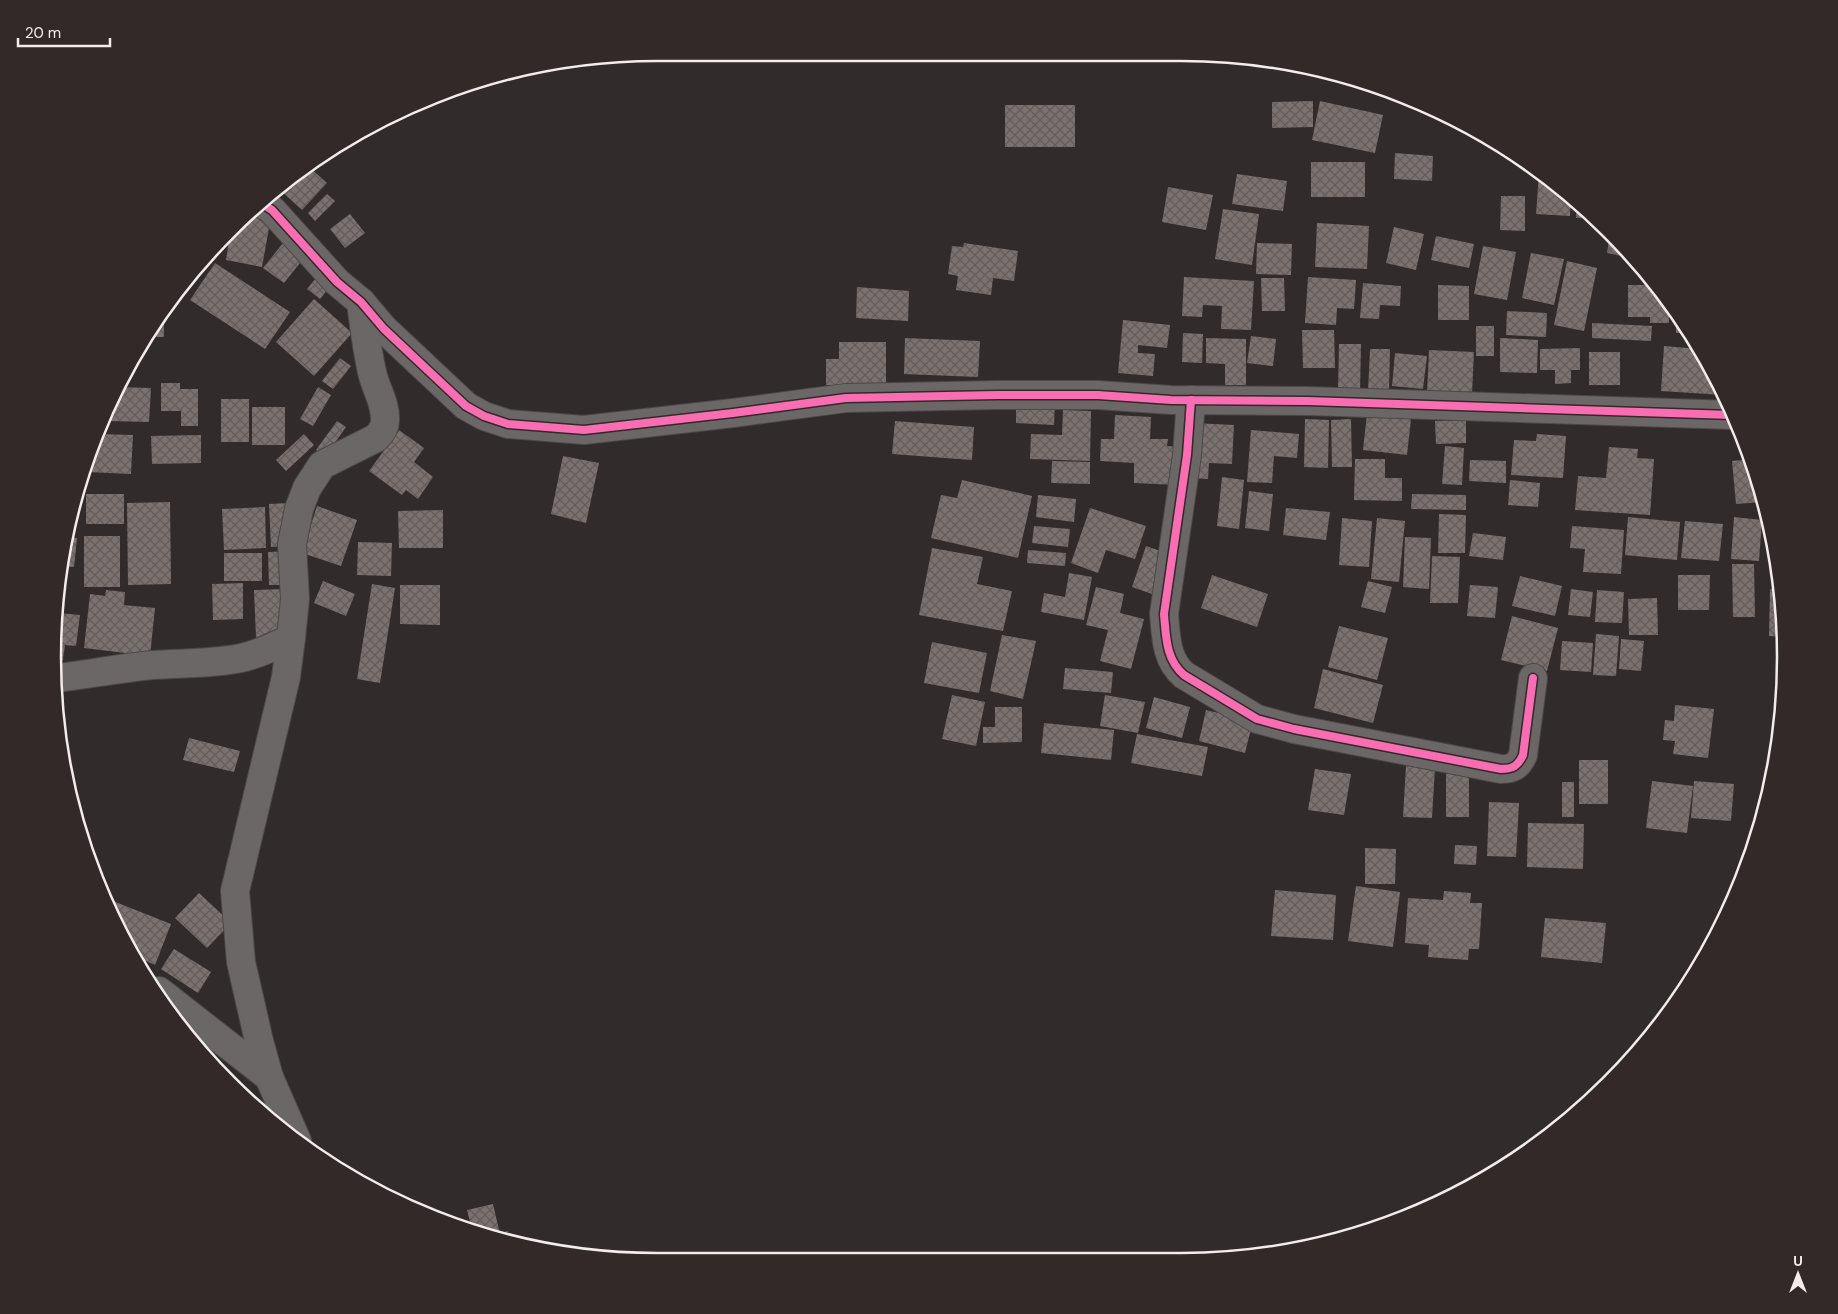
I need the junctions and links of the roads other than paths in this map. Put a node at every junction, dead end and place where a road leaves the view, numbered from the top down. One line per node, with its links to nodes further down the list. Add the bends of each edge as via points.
1 (267, 207): 2 (street, via 337,282)
2 (361, 302): 3 (street, via 384,329 466,406 508,424 584,430 846,398 1098,395); 5 (street, via 373,377 384,403 385,422 376,438 322,465 307,488 292,544 295,598)
3 (1191, 400): 4 (street); 7 (street, via 1187,455 1164,614 1166,641 1173,661 1184,675 1257,719 1492,769 1509,769 1520,762)
4 (1724, 415)
5 (291, 638): 6 (street, via 241,658 112,669); 9 (street, via 286,677 235,891 241,962)
6 (62, 677)
7 (1533, 678)
8 (169, 998): 9 (street)
9 (269, 1077): 10 (street)
10 (290, 1127)

